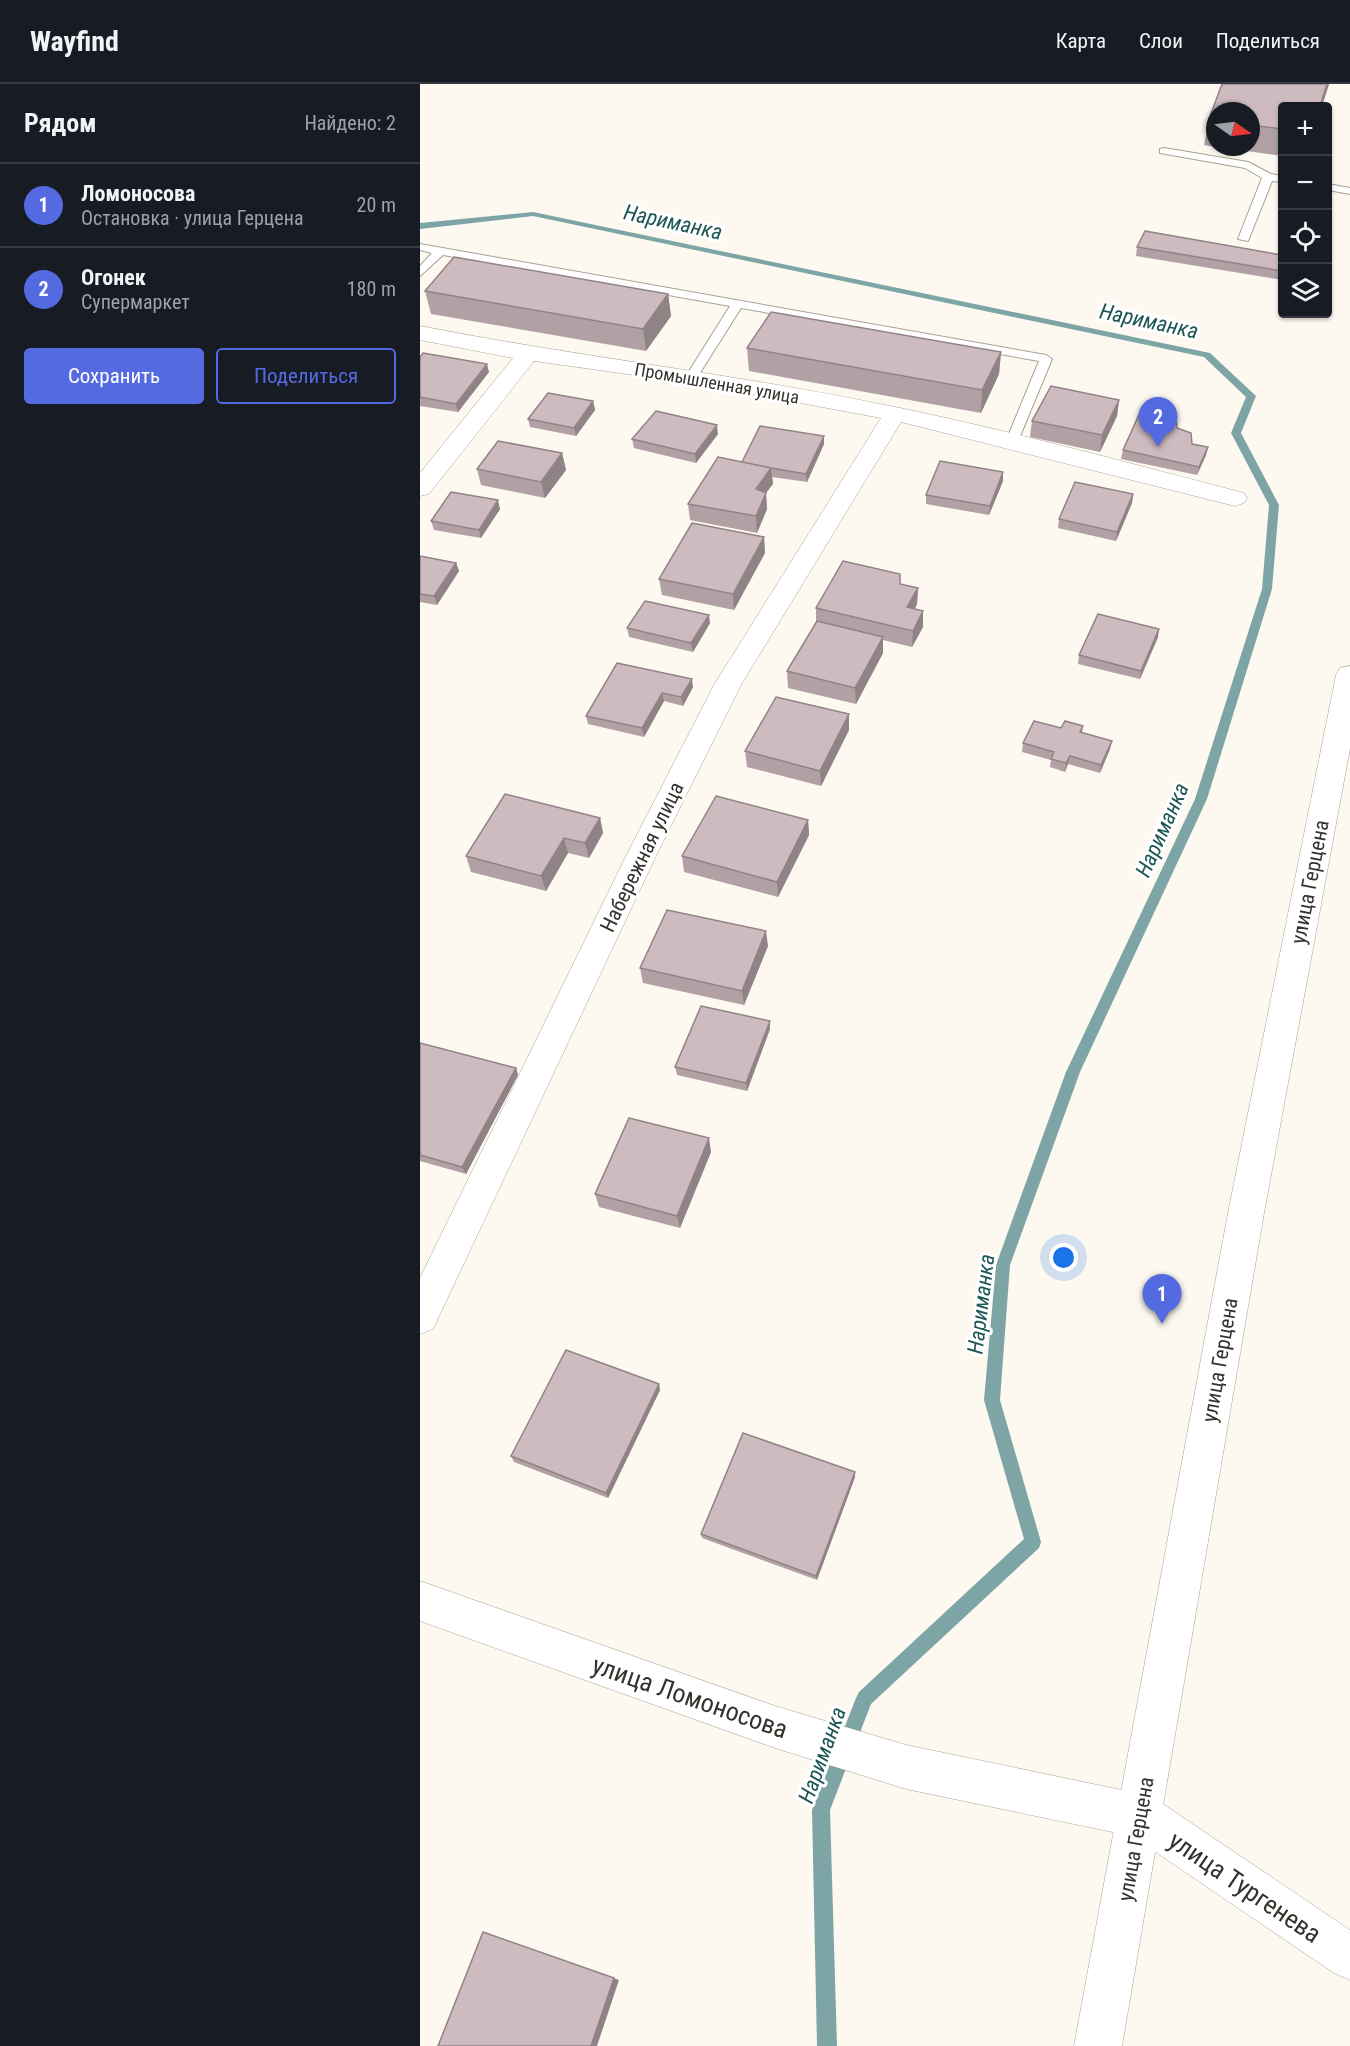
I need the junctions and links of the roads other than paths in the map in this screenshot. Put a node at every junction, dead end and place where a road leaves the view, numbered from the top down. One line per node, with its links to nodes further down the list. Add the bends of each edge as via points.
1 (1164, 151): 2 (lane, via 1248,165)
2 (1268, 177): 3 (lane); 6 (lane)
3 (1278, 178)
4 (1332, 188): 5 (lane)
5 (1350, 191)
6 (1244, 239)
7 (420, 247): 8 (lane)
8 (441, 250): 9 (lane); 10 (lane)
9 (420, 273)
10 (739, 302): 13 (lane); 15 (lane, via 1046,359)
11 (420, 333): 12 (street, Промышленная улица)
12 (528, 354): 13 (street, Промышленная улица); 16 (street)
13 (692, 376): 14 (street, Промышленная улица)
14 (895, 414): 15 (street, Промышленная улица); 19 (street, Набережная улица, via 728,685 640,858)
15 (1012, 441): 17 (street, Промышленная улица)
16 (420, 489)
17 (1235, 498)
18 (1350, 675): 21 (street, улица Герцена, via 1246,1213)
19 (420, 1317)
20 (420, 1601): 21 (street, улица Ломоносова, via 775,1727 906,1767)
21 (1141, 1816): 22 (street, улица Тургенева); 23 (street, улица Герцена)
22 (1350, 1957)
23 (1098, 2046)

